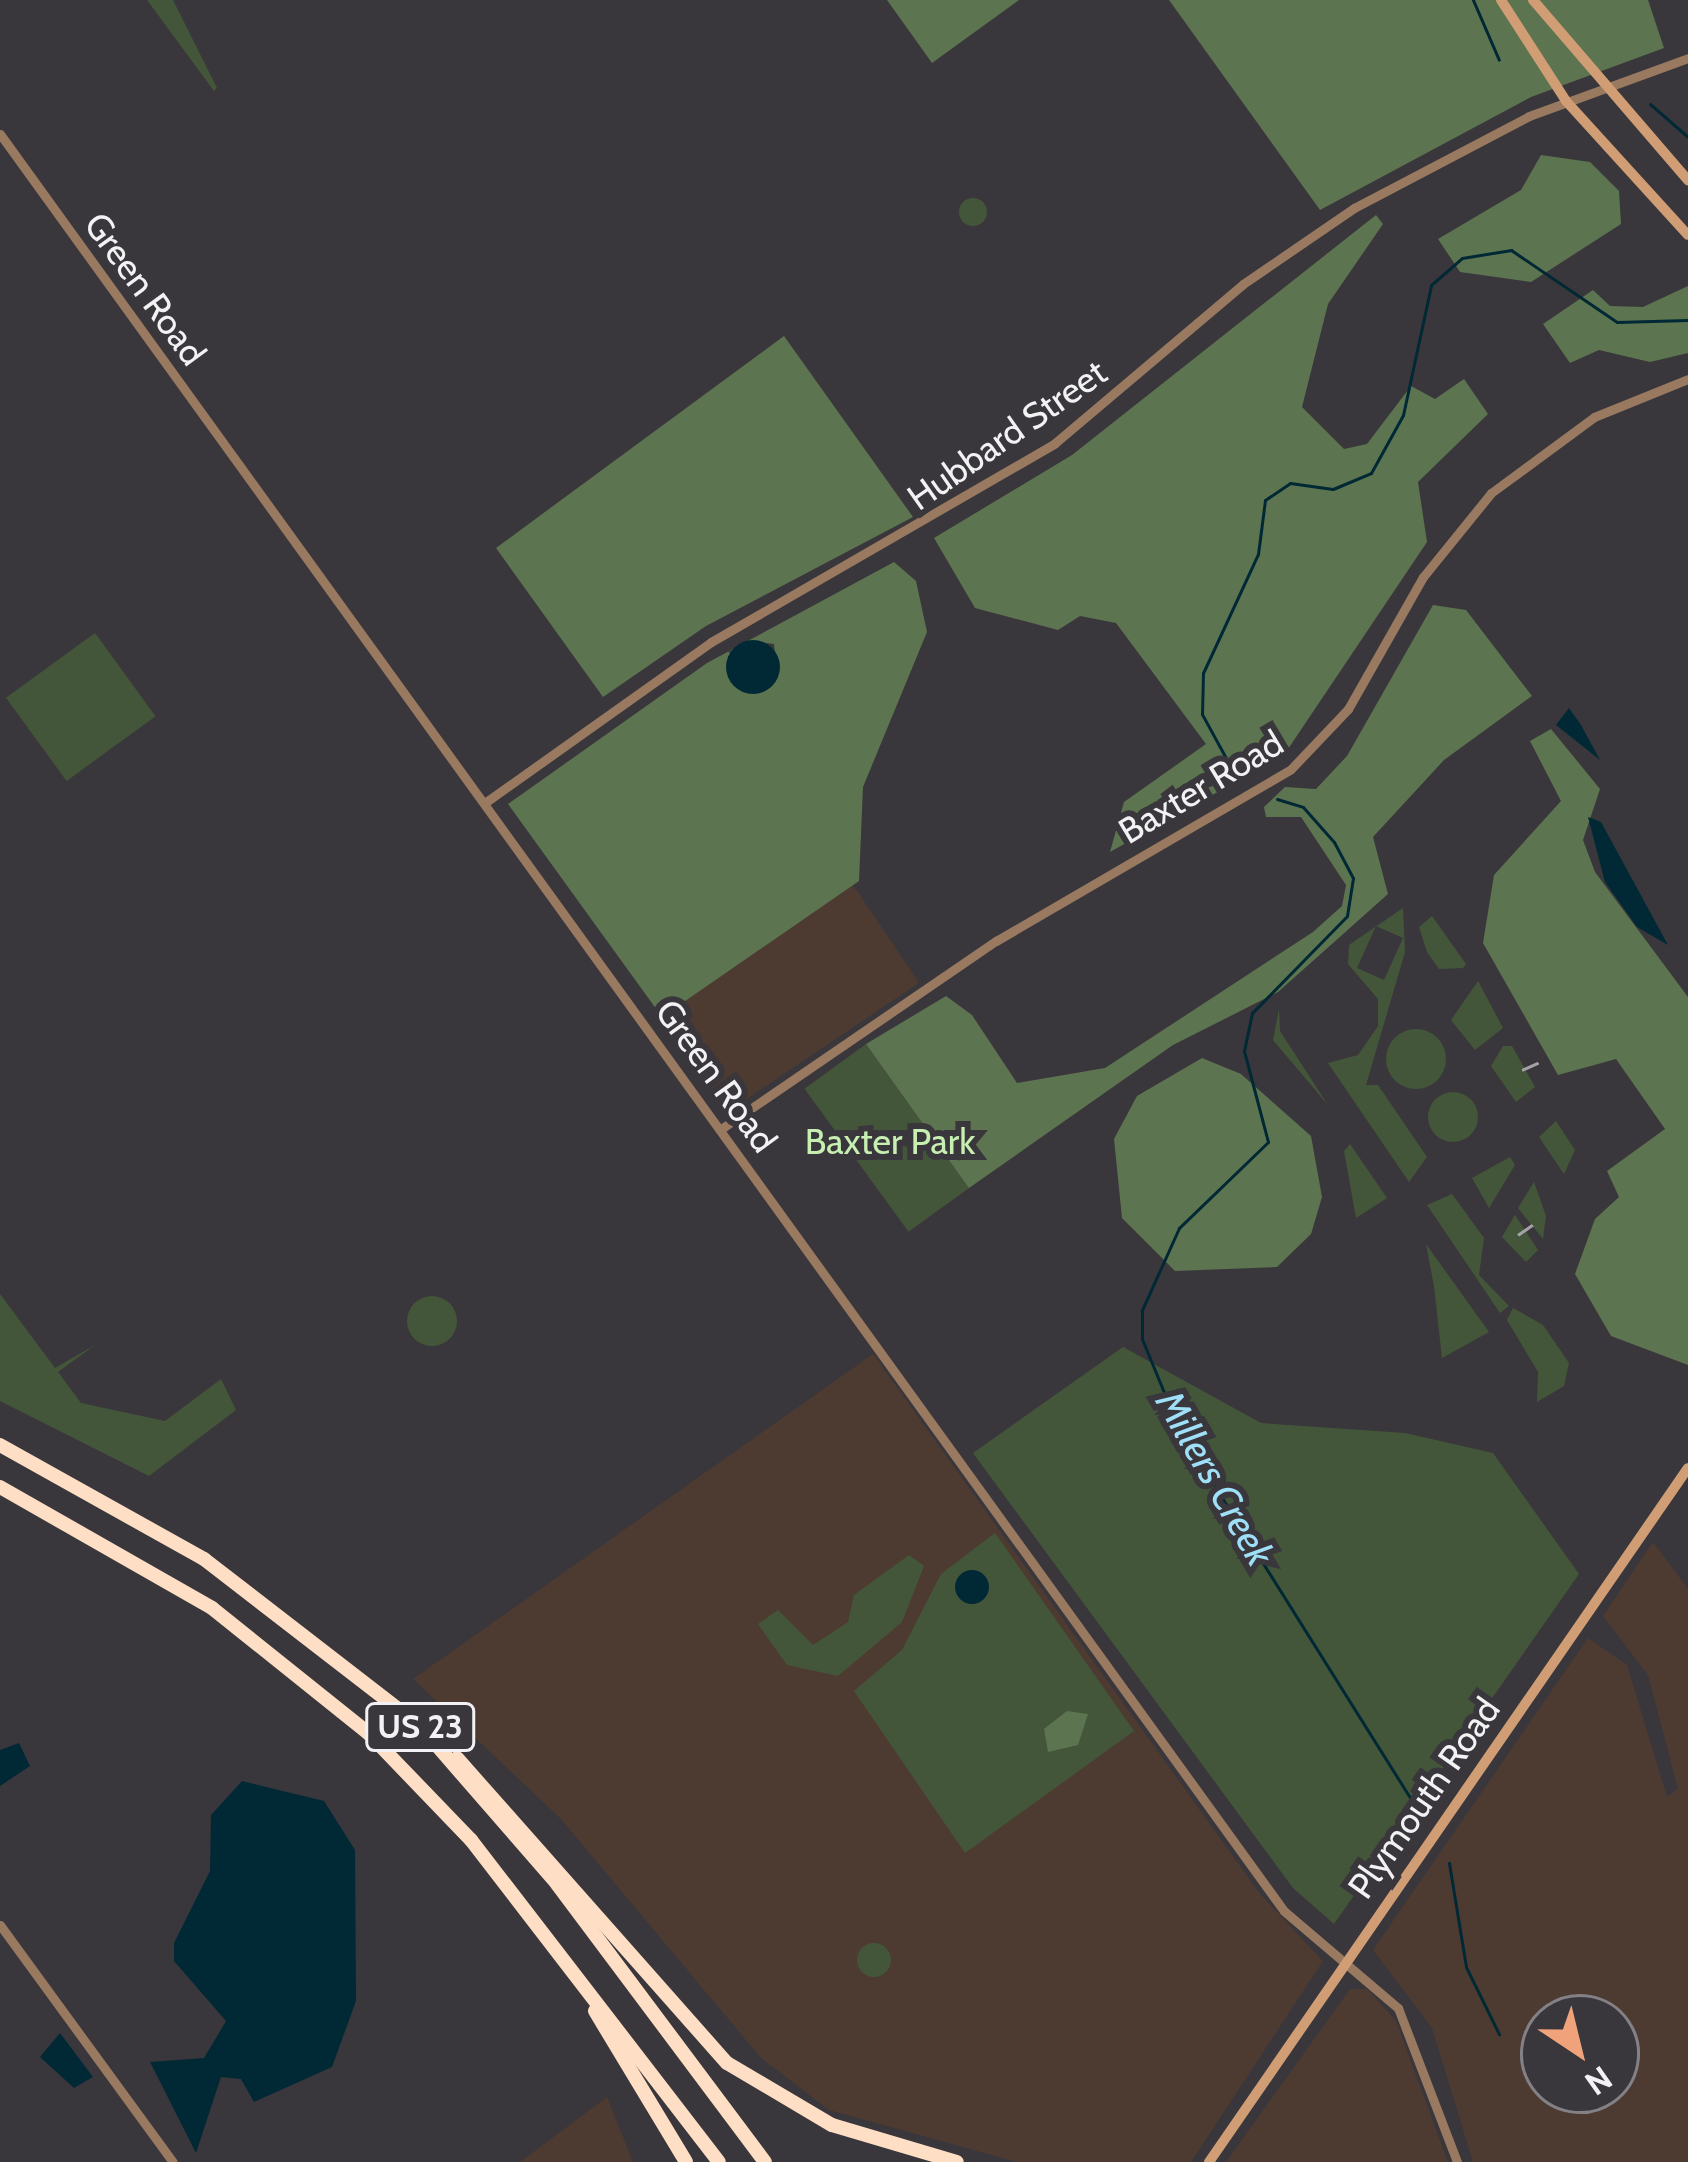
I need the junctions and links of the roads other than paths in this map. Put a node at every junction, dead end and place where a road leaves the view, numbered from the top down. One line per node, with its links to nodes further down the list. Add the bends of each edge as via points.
1 (1501, 0): 5 (main road)
2 (1533, 0): 4 (main road)
3 (1688, 58): 4 (street, Hubbard Street)
4 (1600, 89): 5 (street, Hubbard Street); 7 (main road)
5 (1566, 101): 8 (main road); 10 (street, Hubbard Street, via 1341,216 1055,443 711,642)
6 (0, 134): 10 (street, Green Road)
7 (1688, 181)
8 (1688, 236)
9 (1688, 379): 11 (street, Baxter Road, via 1576,427 1490,493 1426,572 1348,709 1291,769 996,941)
10 (486, 802): 11 (street, Green Road)
11 (722, 1130): 18 (street, Green Road, via 1284,1911)
12 (0, 1445): 15 (highway, US 23, via 204,1558)
13 (1688, 1468): 18 (main road, Plymouth Road)
14 (0, 1487): 17 (highway, US 23, via 164,1577 303,1677 396,1760)
15 (419, 1725): 22 (highway, US 23, via 557,1884); 23 (highway, via 727,2063 832,2125)
16 (0, 1925): 19 (street)
17 (540, 1926): 20 (highway); 21 (highway, US 23)
18 (1347, 1963): 24 (main road, Plymouth Road); 25 (street, Green Road, via 1408,2023)
19 (173, 2162)
20 (686, 2162)
21 (719, 2162)
22 (765, 2162)
23 (957, 2162)
24 (1209, 2162)
25 (1457, 2162)

